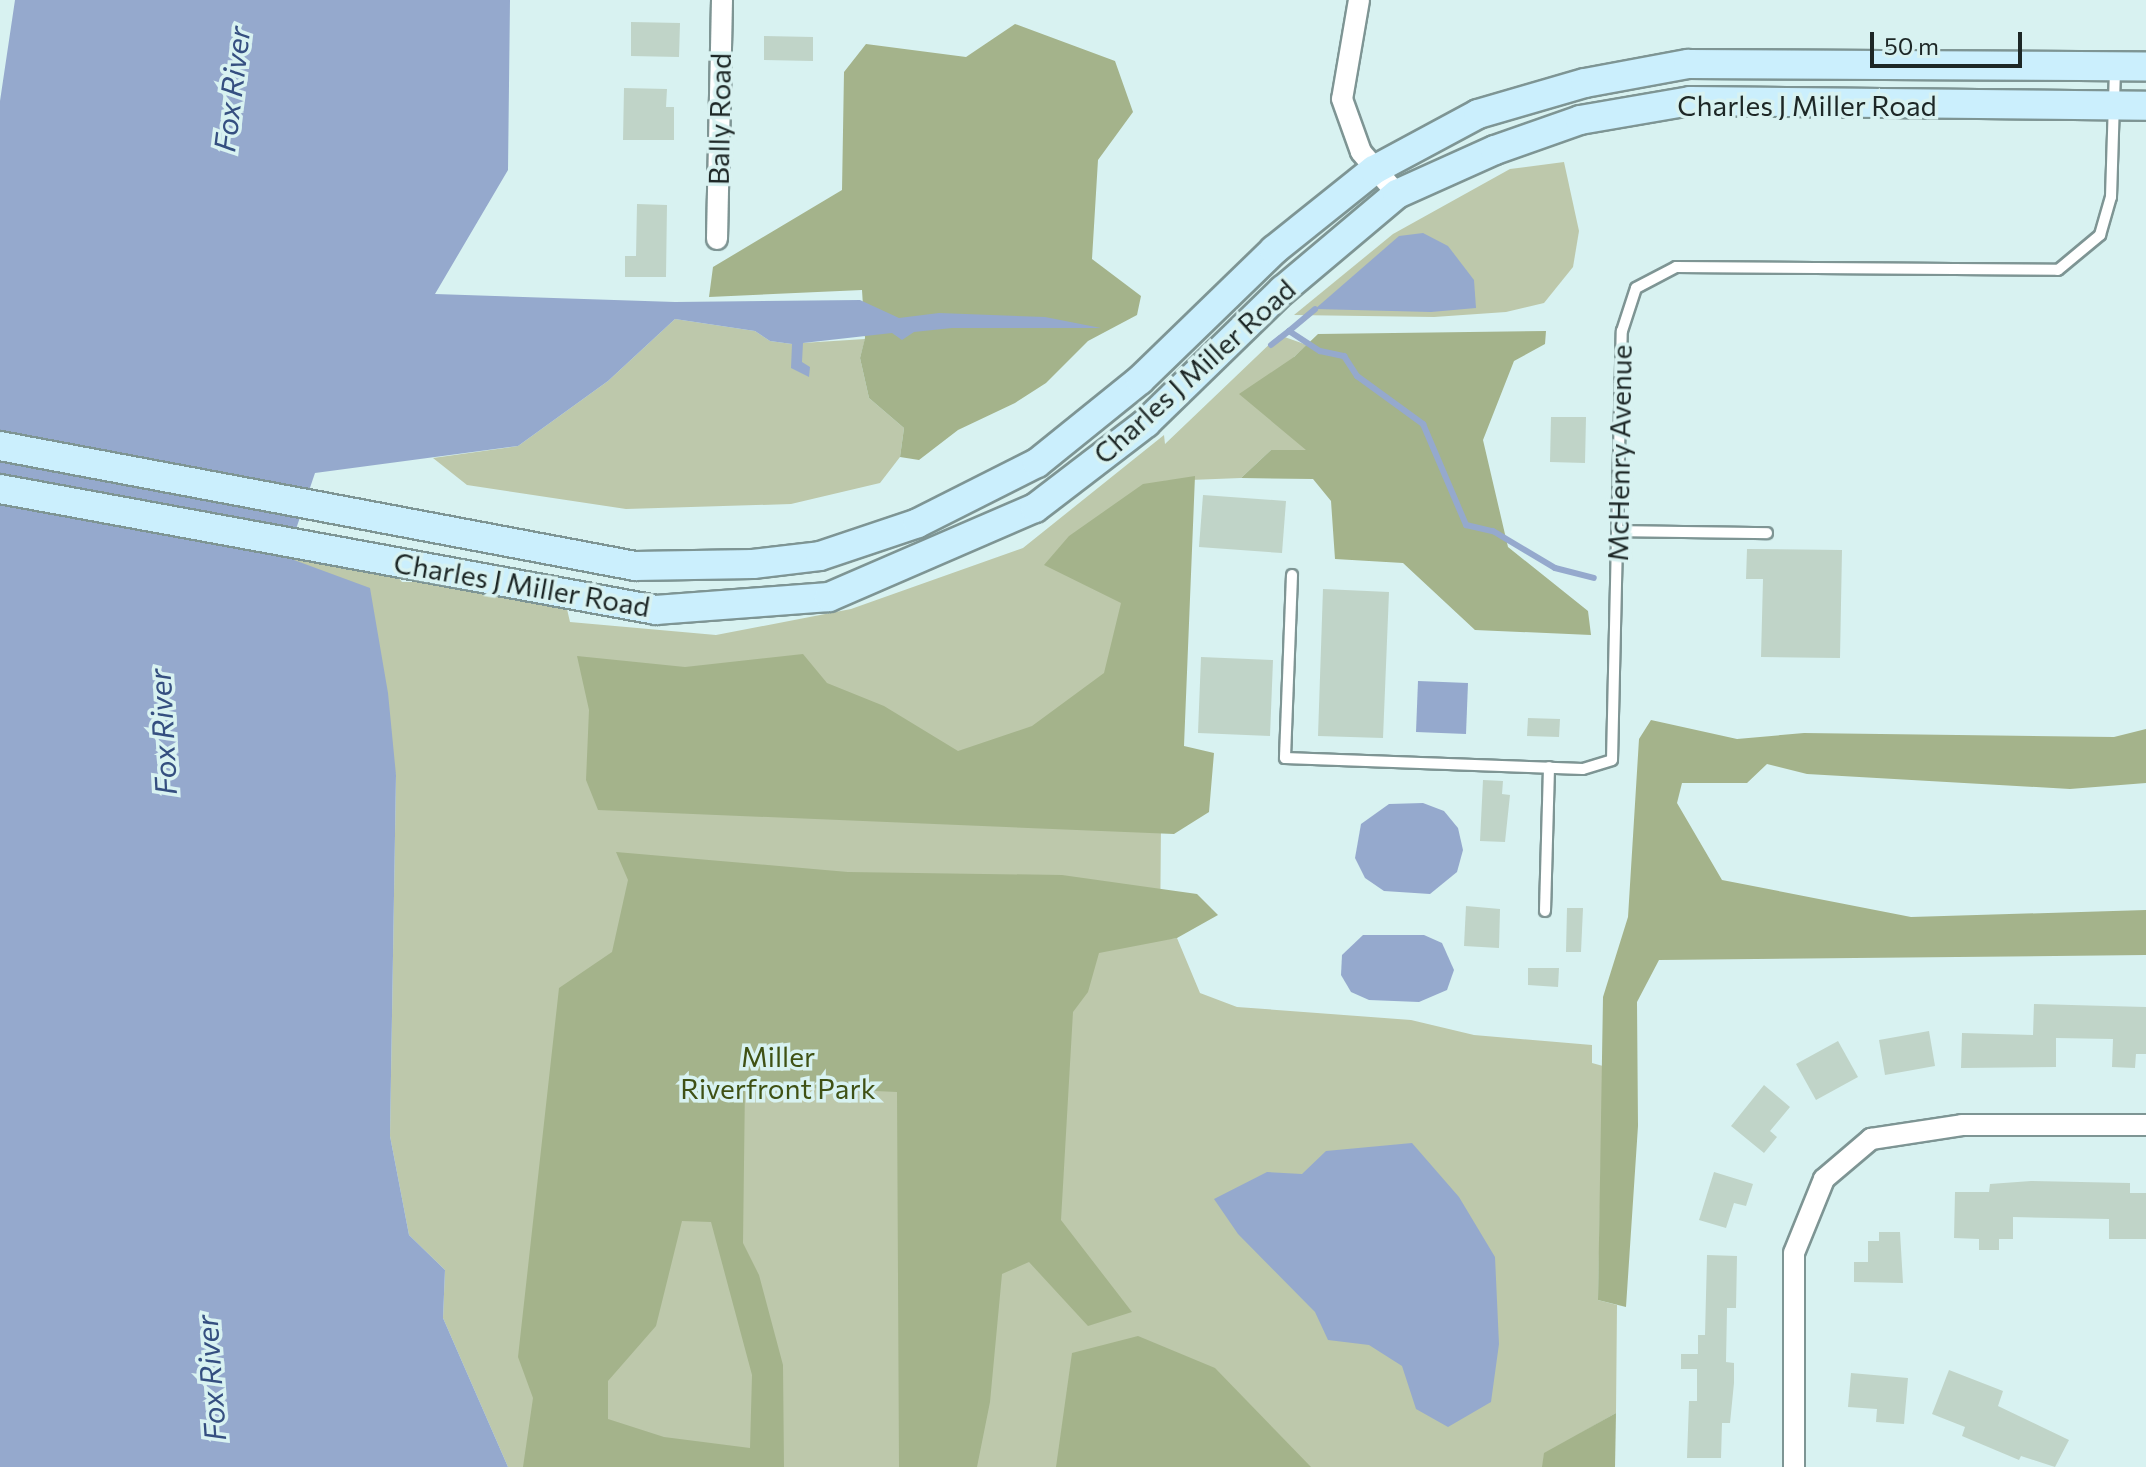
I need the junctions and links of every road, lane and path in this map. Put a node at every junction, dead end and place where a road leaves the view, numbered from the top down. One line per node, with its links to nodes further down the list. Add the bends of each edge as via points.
1 (722, 0): 9 (street, Bally Road)
2 (1359, 0): 7 (street, via 1342,99 1361,152)
3 (2115, 66): 4 (street, Charles J Miller Road); 5 (lane, McHenry Avenue); 7 (street, Charles J Miller Road, via 1688,64 1585,83 1478,114)
4 (2146, 66)
5 (2113, 106): 6 (street, Charles J Miller Road); 8 (street, Charles J Miller Road, via 1690,101 1580,120); 12 (lane, McHenry Avenue, via 2111,197 2100,235 2058,270 1676,267 1636,288 1622,331)
6 (2146, 106)
7 (1374, 170): 8 (street); 10 (street, Charles J Miller Road, via 1274,250 1140,380 1037,463 918,523 820,556 753,564 635,566)
8 (1397, 194): 11 (street, Charles J Miller Road, via 1283,290 1146,423 1035,508 829,597 656,610)
9 (717, 239)
10 (0, 446)
11 (0, 489)
12 (1617, 531): 13 (lane); 15 (lane, McHenry Avenue, via 1612,760 1583,769)
13 (1767, 533)
14 (1292, 575): 15 (lane, McHenry Avenue, via 1285,758)
15 (1549, 767): 16 (lane)
16 (1545, 911)
17 (2146, 1125): 18 (street, via 1962,1125 1871,1139 1824,1179 1794,1253)
18 (1794, 1467)

